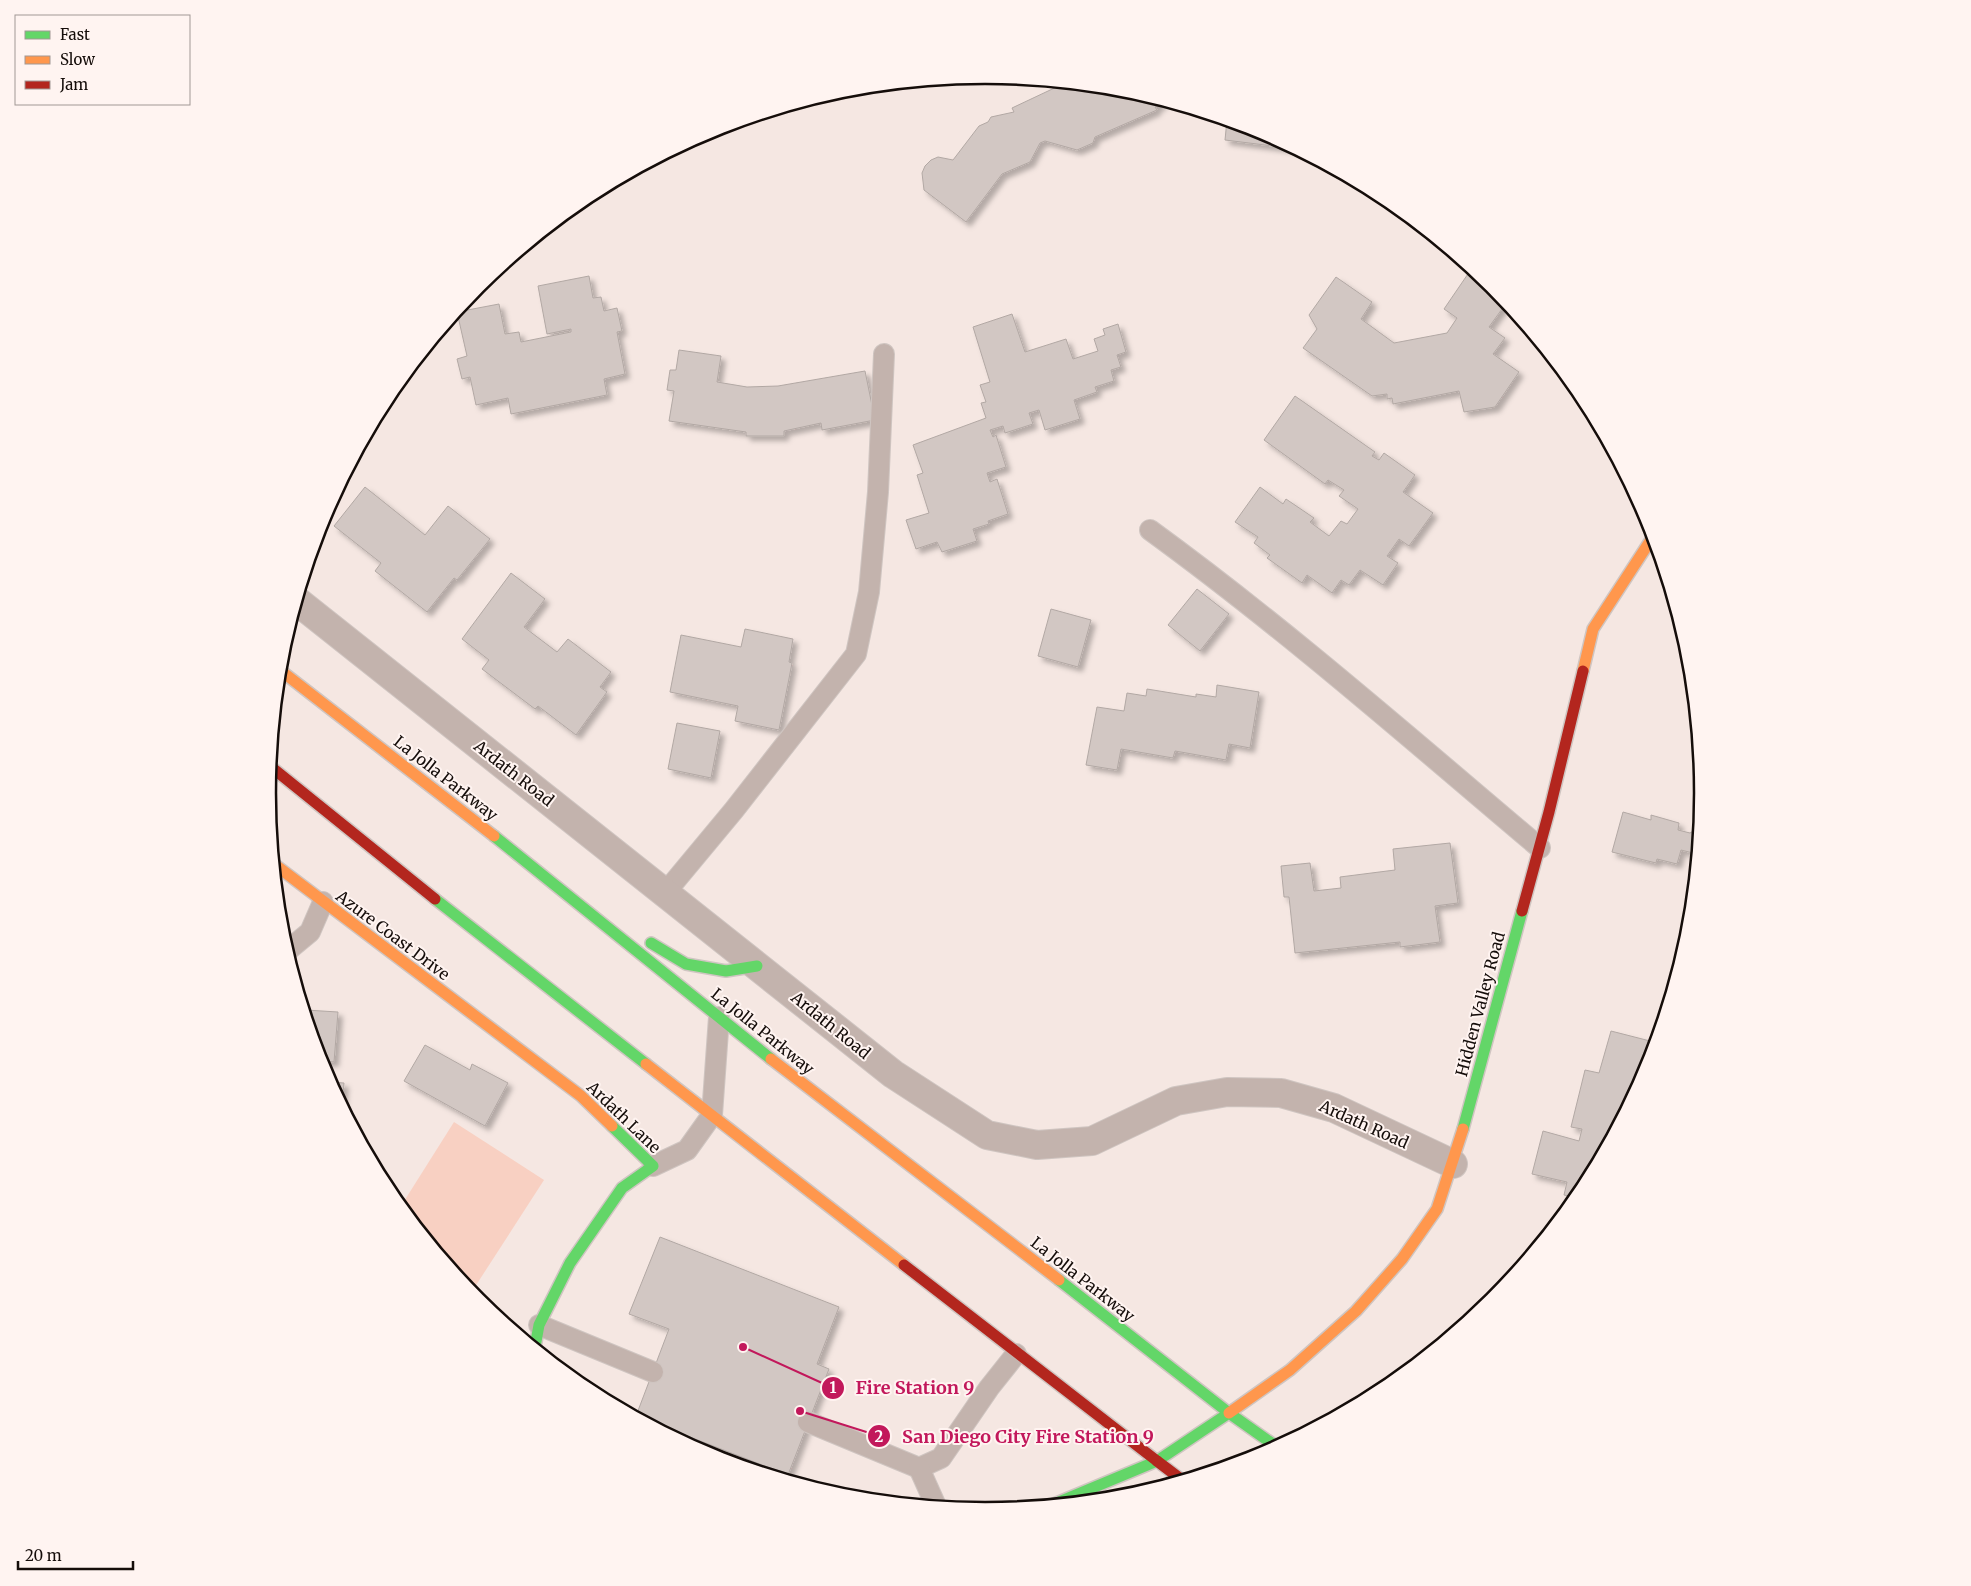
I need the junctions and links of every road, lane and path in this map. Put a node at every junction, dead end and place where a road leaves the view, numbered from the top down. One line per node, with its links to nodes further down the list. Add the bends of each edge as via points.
1 (884, 354): 9 (lane, via 878,492 869,592 856,654)
2 (1150, 530): 7 (lane, via 1311,655)
3 (1649, 543): 7 (main road, Hidden Valley Road, via 1593,630)
4 (301, 605): 9 (street, Ardath Road)
5 (286, 675): 10 (main road, La Jolla Parkway)
6 (277, 772): 18 (main road, via 395,869)
7 (1540, 848): 19 (main road, Hidden Valley Road)
8 (281, 869): 11 (main road, Azure Coast Drive)
9 (665, 893): 15 (street, Ardath Road)
10 (569, 894): 12 (main road); 16 (main road, La Jolla Parkway)
11 (323, 902): 14 (lane, via 310,932); 17 (main road, Azure Coast Drive)
12 (628, 929)
13 (645, 939): 15 (main road, via 686,964 726,971)
14 (293, 946)
15 (757, 966): 19 (street, Ardath Road, via 893,1074 988,1135 1037,1145 1092,1141 1176,1100 1227,1092 1281,1093 1334,1108)
16 (718, 1017): 18 (lane); 25 (main road, La Jolla Parkway)
17 (493, 1030): 20 (main road, Ardath Lane, via 580,1096)
18 (712, 1114): 20 (lane, via 687,1150); 23 (main road)
19 (1453, 1164): 25 (main road, Hidden Valley Road, via 1436,1209 1402,1258 1356,1312 1290,1370)
20 (653, 1166): 21 (main road, Ardath Lane, via 622,1188 570,1263)
21 (539, 1324): 22 (main road, Ardath Lane); 24 (lane)
22 (536, 1341)
23 (1016, 1354): 28 (main road); 29 (lane, via 941,1458)
24 (654, 1372)
25 (1229, 1413): 27 (main road, La Jolla Parkway); 28 (main road, Hidden Valley Road)
26 (808, 1422): 29 (lane)
27 (1270, 1442)
28 (1157, 1461): 30 (main road); 31 (main road); 32 (main road)
29 (919, 1468): 33 (lane)
30 (1176, 1476)
31 (1130, 1486)
32 (1071, 1497)
33 (933, 1500)

